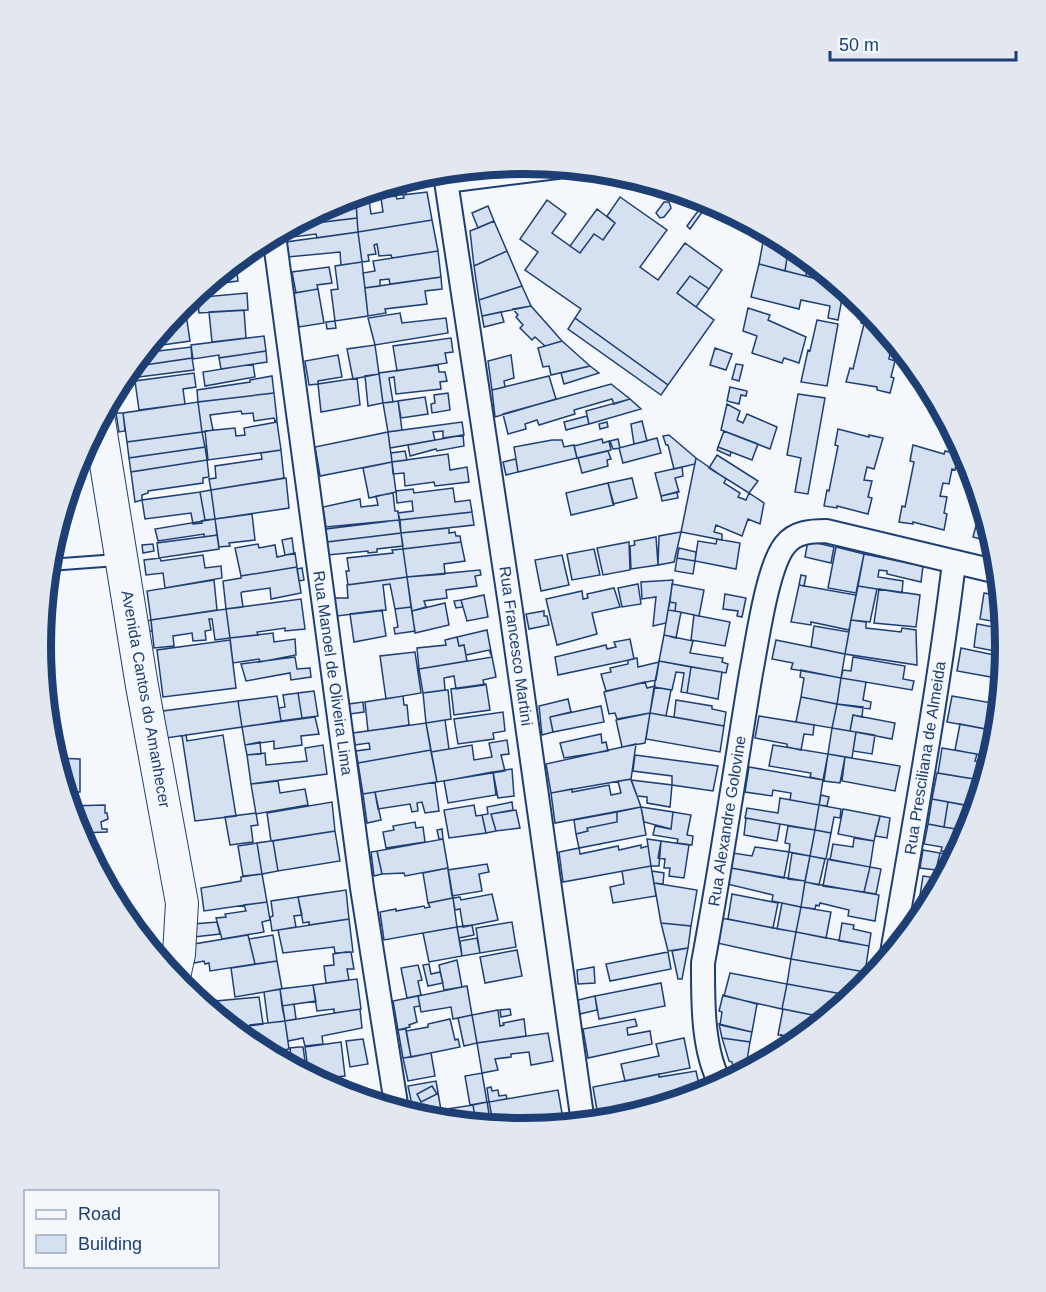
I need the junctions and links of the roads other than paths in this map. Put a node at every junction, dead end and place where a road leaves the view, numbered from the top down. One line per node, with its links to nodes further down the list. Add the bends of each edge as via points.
1 (446, 181): 12 (street, Rua Francesco Martini)
2 (275, 245): 11 (street, Rua Manoel de Oliveira Lima, via 361,877)
3 (101, 435): 4 (main road, Avenida Cantos do Amanhecer)
4 (122, 560): 6 (lane); 9 (main road, Avenida Cantos do Amanhecer, via 182,903)
5 (954, 563): 7 (street); 8 (street, Rua Presciliana de Almeida); 10 (street, Rua Alexandre Golovine, via 826,531 810,531 791,539 777,558 760,627 703,963 703,1012)
6 (58, 565)
7 (989, 570)
8 (895, 935)
9 (176, 966)
10 (716, 1076)
11 (396, 1100)
12 (582, 1114)

